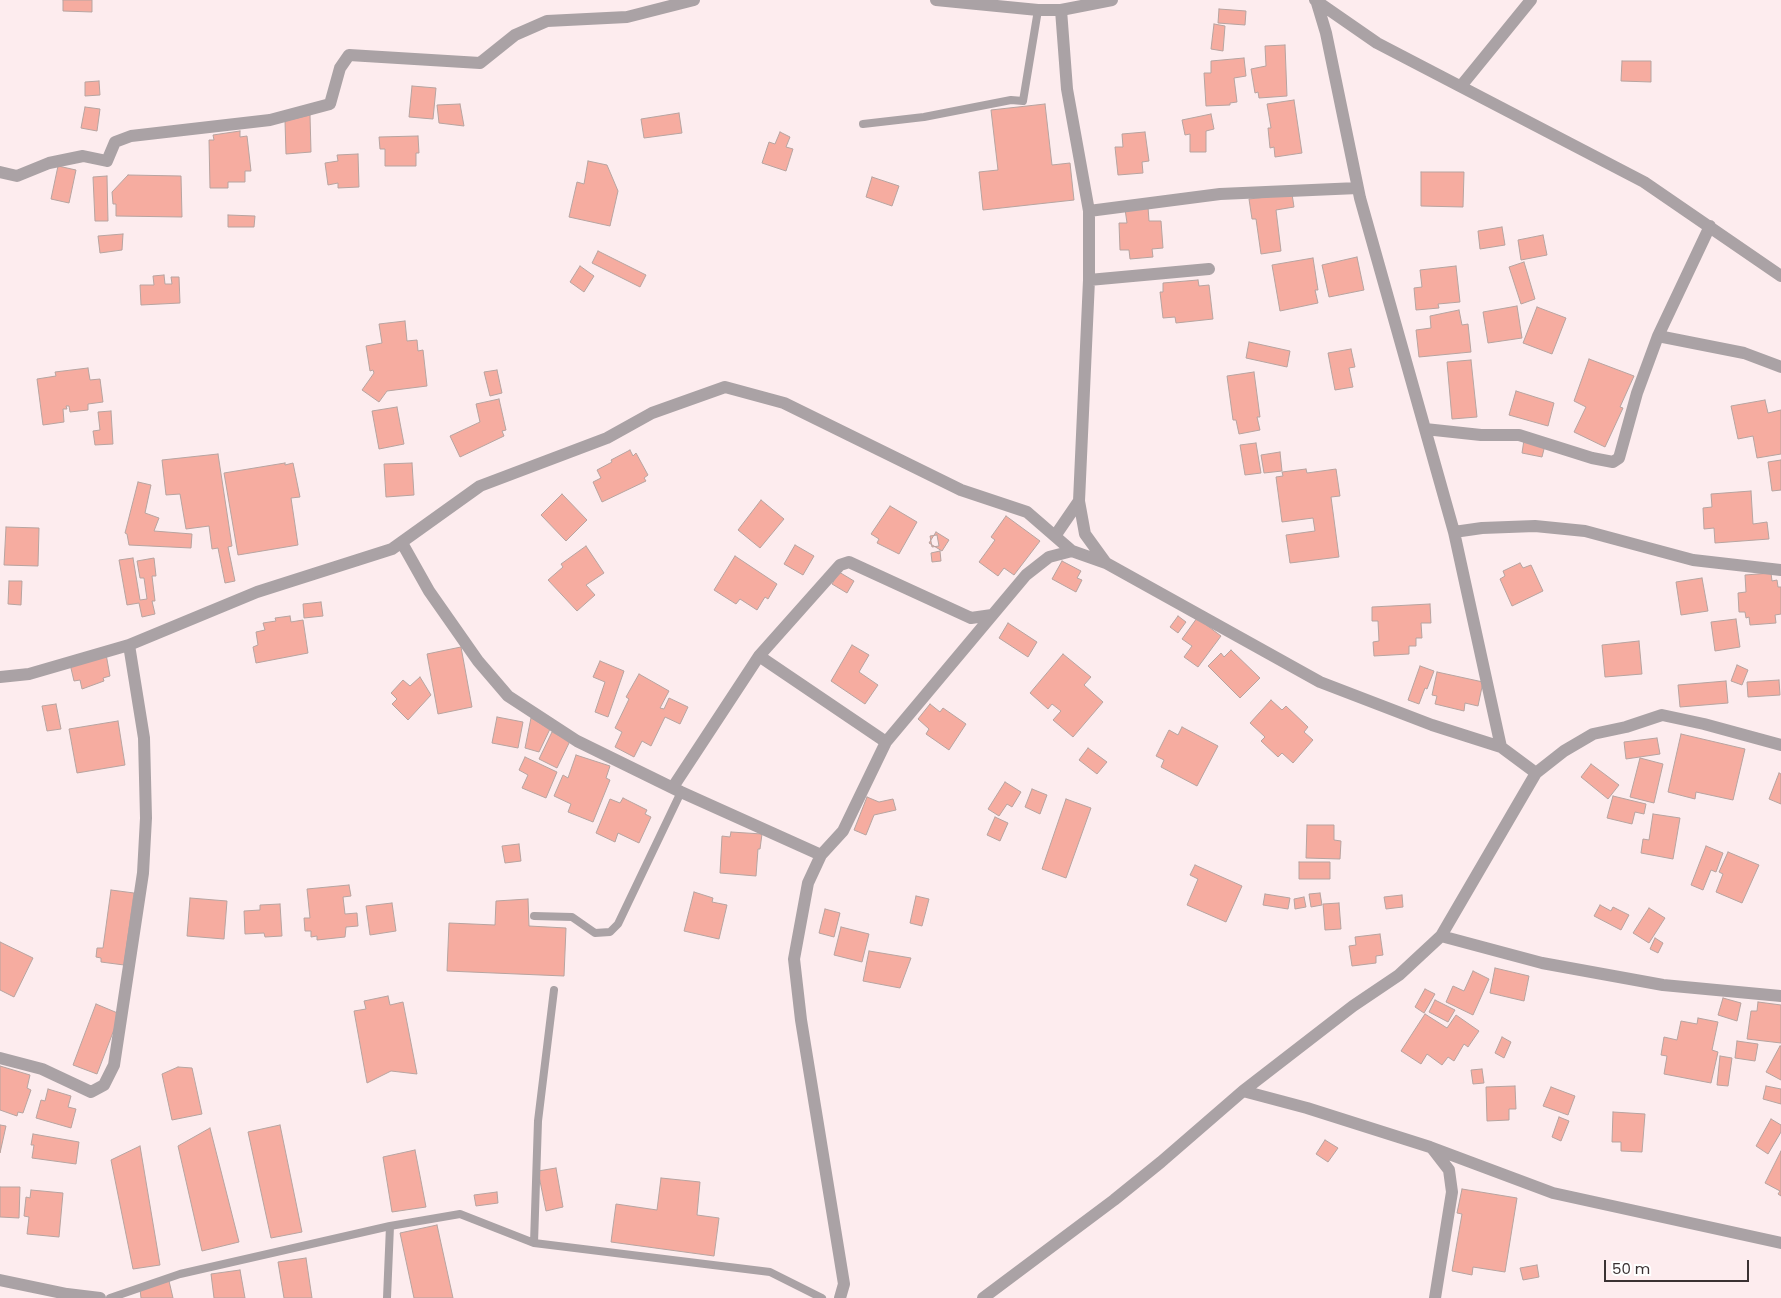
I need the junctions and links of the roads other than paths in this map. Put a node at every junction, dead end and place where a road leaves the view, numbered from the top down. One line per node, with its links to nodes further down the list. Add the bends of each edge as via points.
1 (694, 0): 11 (street, via 627,17 547,21 515,35 480,64 349,55 340,68 330,104 270,120 131,136 115,142 107,161 83,156 49,163 17,176)
2 (936, 0): 6 (street)
3 (1112, 0): 8 (street)
4 (1531, 0): 9 (street)
5 (1316, 1): 9 (street, via 1377,43); 12 (street, via 1326,34)
6 (981, 2): 7 (street)
7 (1038, 10): 8 (street); 10 (lane, via 1023,101 1011,100 924,118)
8 (1061, 10): 13 (street, via 1067,88)
9 (1461, 86): 14 (street, via 1644,182)
10 (862, 124)
11 (0, 172)
12 (1358, 188): 13 (street, via 1220,194); 20 (street)
13 (1089, 210): 17 (street)
14 (1710, 226): 16 (street); 18 (street)
15 (1209, 269): 17 (street)
16 (1781, 276)
17 (1089, 280): 21 (street)
18 (1658, 336): 19 (street, via 1744,353); 20 (street, via 1637,393 1619,458 1613,462 1519,435)
19 (1781, 367)
20 (1425, 430): 22 (street)
21 (1079, 501): 23 (street); 26 (street, via 1085,534)
22 (1454, 532): 27 (street, via 1535,526 1585,531 1693,560); 34 (street)
23 (1055, 536): 24 (street, via 1027,512 961,490 784,403 725,387 652,413 607,438 480,486); 25 (street)
24 (402, 542): 29 (street, via 392,549 257,592); 36 (street, via 445,615 478,662 508,696 577,741)
25 (1072, 551): 26 (street); 28 (street, via 1049,557 1026,575)
26 (1106, 563): 34 (street, via 1320,682 1432,725)
27 (1781, 570)
28 (992, 615): 30 (street, via 971,618 849,562 840,565); 32 (street)
29 (130, 644): 31 (street, via 29,674); 42 (street, via 144,738 146,818 143,873 114,1065 104,1084 92,1092 42,1069)
30 (759, 656): 32 (street); 36 (street)
31 (0, 676)
32 (886, 742): 37 (street, via 843,831)
33 (1781, 745): 35 (street, via 1662,715 1593,734)
34 (1501, 747): 35 (street)
35 (1536, 773): 39 (street)
36 (677, 789): 37 (street); 38 (lane, via 618,924 610,932 595,933 572,917)
37 (822, 855): 54 (street, via 808,883 794,959 844,1284)
38 (534, 916)
39 (1441, 936): 41 (street, via 1542,962 1663,985); 43 (street, via 1399,975)
40 (554, 990): 46 (lane, via 538,1120)
41 (1781, 996)
42 (0, 1058)
43 (1243, 1090): 44 (street); 55 (street, via 1114,1200)
44 (1430, 1147): 47 (street, via 1553,1193); 56 (street, via 1449,1170 1452,1192)
45 (390, 1226): 46 (lane, via 460,1214); 51 (lane, via 180,1274); 52 (lane)
46 (534, 1242): 53 (lane, via 770,1272)
47 (1781, 1243)
48 (0, 1280): 49 (street)
49 (66, 1296): 50 (street)
50 (100, 1298)
51 (110, 1298)
52 (387, 1298)
53 (822, 1298)
54 (840, 1298)
55 (983, 1298)
56 (1435, 1298)

